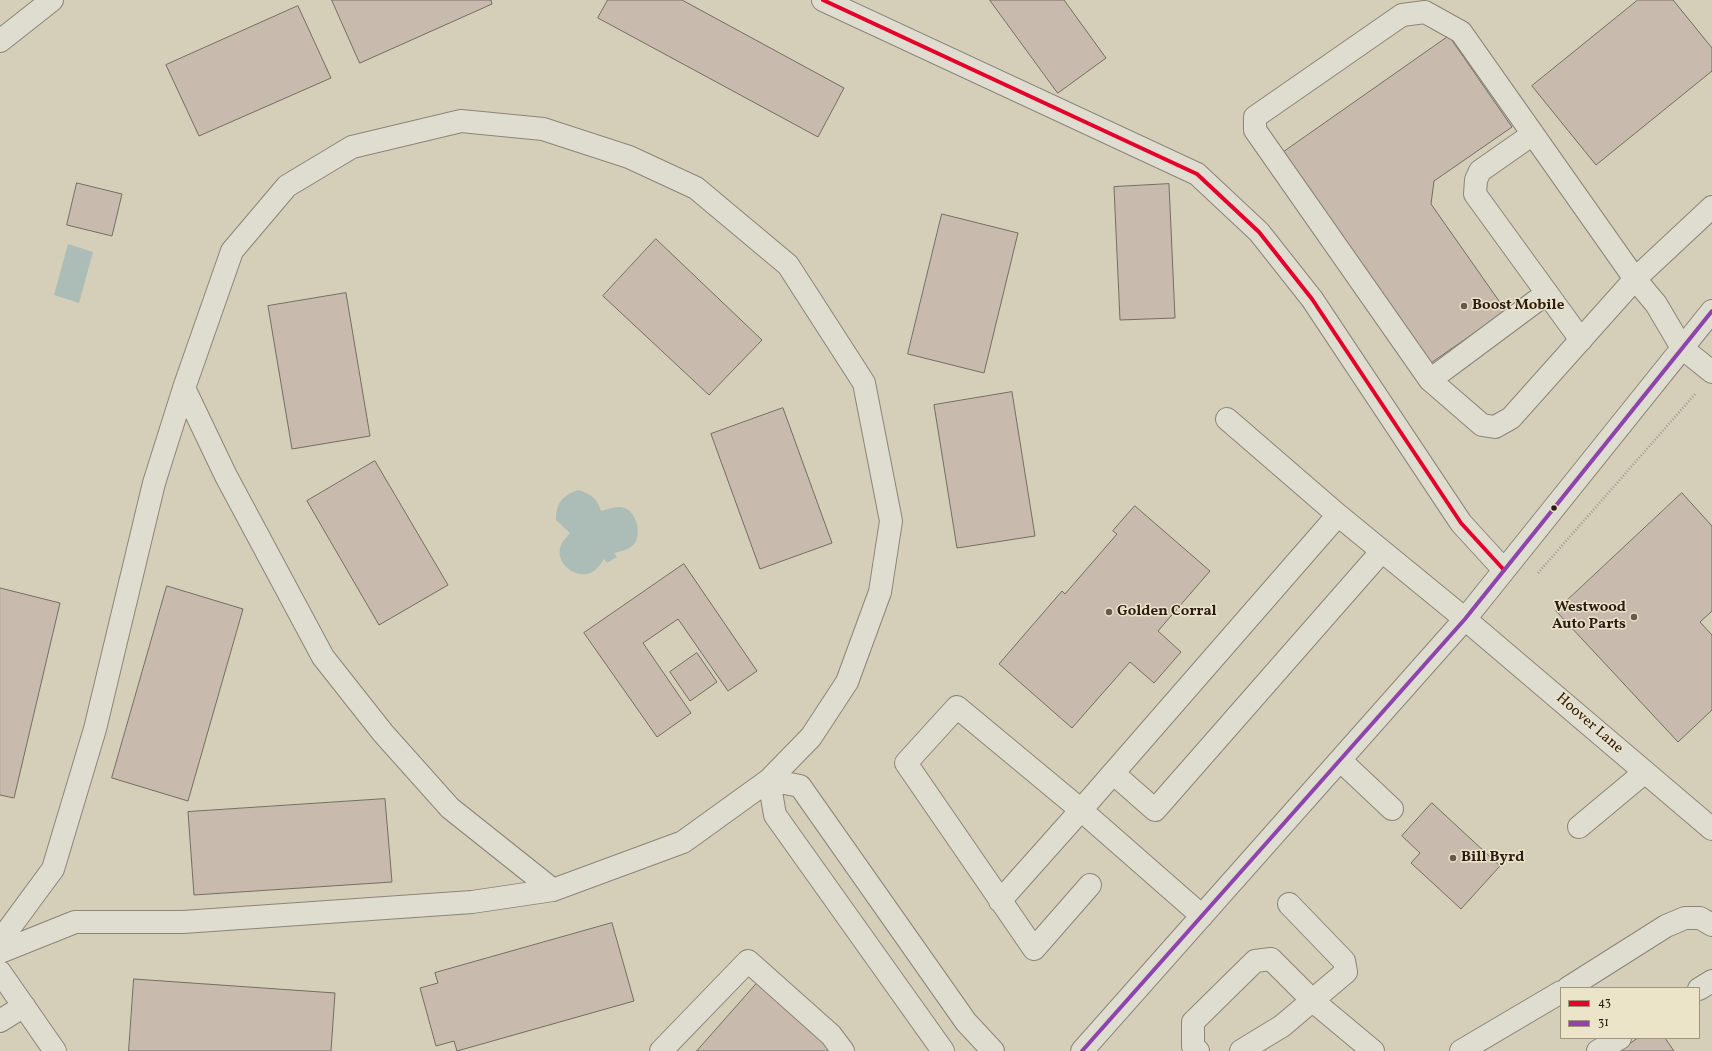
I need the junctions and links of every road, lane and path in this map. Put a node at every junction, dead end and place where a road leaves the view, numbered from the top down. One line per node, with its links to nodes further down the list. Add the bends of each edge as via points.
1 (52, 0): 3 (street)
2 (823, 0): 17 (street, via 1197,174 1259,232 1312,300 1461,522)
3 (0, 40)
4 (1534, 134): 6 (street); 7 (street, via 1480,171 1475,194); 12 (street, via 1461,32 1425,12 1402,15 1255,117 1255,130)
5 (1712, 206): 6 (street)
6 (1635, 279): 9 (street); 10 (street, via 1656,304)
7 (1547, 293): 9 (street); 12 (street)
8 (1712, 311): 10 (street)
9 (1581, 340): 12 (street, via 1511,418 1495,427 1482,425)
10 (1682, 348): 11 (street); 17 (street)
11 (1712, 372)
12 (1430, 380)
13 (184, 388): 22 (street, via 232,251 287,186 352,147 461,121 543,129 629,157 696,188 788,265 864,383 891,521 880,592 847,682 811,737); 28 (street, via 226,476 323,657 383,733 450,808); 33 (street, via 154,483 94,729 53,870)
14 (1227, 419): 15 (street, Hoover Lane)
15 (1338, 515): 16 (street, Hoover Lane); 21 (street)
16 (1382, 551): 18 (street, Hoover Lane); 21 (street, via 1155,810)
17 (1504, 570): 18 (street)
18 (1465, 619): 19 (street); 20 (street, Hoover Lane)
19 (1340, 760): 23 (street); 31 (street)
20 (1645, 772): 25 (street); 26 (street, Hoover Lane)
21 (1113, 773): 24 (street)
22 (769, 780): 28 (street, via 683,842); 47 (street, via 775,814); 48 (street, via 800,786 966,1022)
23 (1392, 809)
24 (1081, 810): 29 (street); 29 (street, via 957,707 906,763); 31 (street)
25 (1579, 827)
26 (1712, 830)
27 (1090, 885): 29 (street, via 1034,949)
28 (553, 890): 34 (street, via 472,902 191,922 74,922)
29 (1000, 901)
30 (1289, 904): 40 (street, via 1344,961 1346,972)
31 (1202, 916): 49 (street)
32 (1712, 926): 37 (street, via 1700,918 1686,918 1666,926)
33 (0, 941)
34 (0, 952)
35 (0, 972): 41 (street)
36 (1712, 981): 38 (street)
37 (1570, 987)
38 (1700, 988)
39 (1560, 993): 53 (street)
40 (1312, 1001): 50 (street, via 1271,959 1255,961 1193,1022 1193,1046); 51 (street, via 1282,1026); 52 (street)
41 (24, 1006): 42 (street); 44 (street)
42 (0, 1021)
43 (1618, 1039): 54 (street)
44 (55, 1051)
45 (661, 1051): 46 (street, via 748,961 831,1035)
46 (843, 1051)
47 (943, 1051)
48 (993, 1051)
49 (1082, 1051)
50 (1198, 1051)
51 (1241, 1051)
52 (1373, 1051)
53 (1461, 1051)
54 (1598, 1051)

